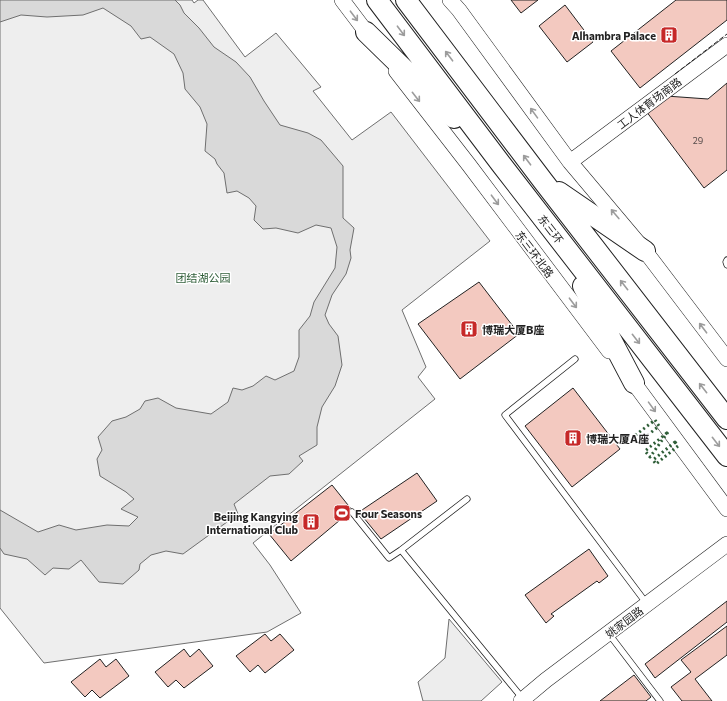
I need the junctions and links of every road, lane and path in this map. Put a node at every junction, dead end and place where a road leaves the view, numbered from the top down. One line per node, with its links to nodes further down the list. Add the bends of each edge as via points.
1 (342, 0): 5 (street, 东三环北路, one-way to 5)
2 (377, 0): 8 (highway, 东三环, one-way to 8)
3 (406, 0): 9 (highway, 东三环, one-way to 3)
4 (450, 0): 7 (street, one-way to 4)
5 (366, 32): 8 (highway); 16 (street, 东三环北路, one-way to 16)
6 (727, 45): 7 (street, 工人体育场南路)
7 (570, 162): 11 (street, one-way to 7)
8 (501, 164): 10 (highway, 东三环)
9 (543, 181): 11 (highway); 17 (highway, 东三环, one-way to 9)
10 (560, 239): 16 (highway); 18 (highway, 东三环, one-way to 18)
11 (645, 251): 15 (street, one-way to 11)
12 (727, 260): 13 (lane)
13 (727, 266)
14 (575, 359): 24 (lane, via 505,415)
15 (727, 359)
16 (634, 383): 20 (street, 东三环北路, one-way to 20)
17 (727, 419)
18 (727, 456)
19 (467, 499): 23 (lane)
20 (727, 509)
21 (352, 512): 23 (lane, via 389,558)
22 (727, 544): 24 (street, 姚家园路)
23 (400, 550): 26 (lane)
24 (647, 604): 25 (street, 姚家园路)
25 (608, 633): 26 (street, 姚家园路); 27 (lane)
26 (522, 700)
27 (660, 701)

